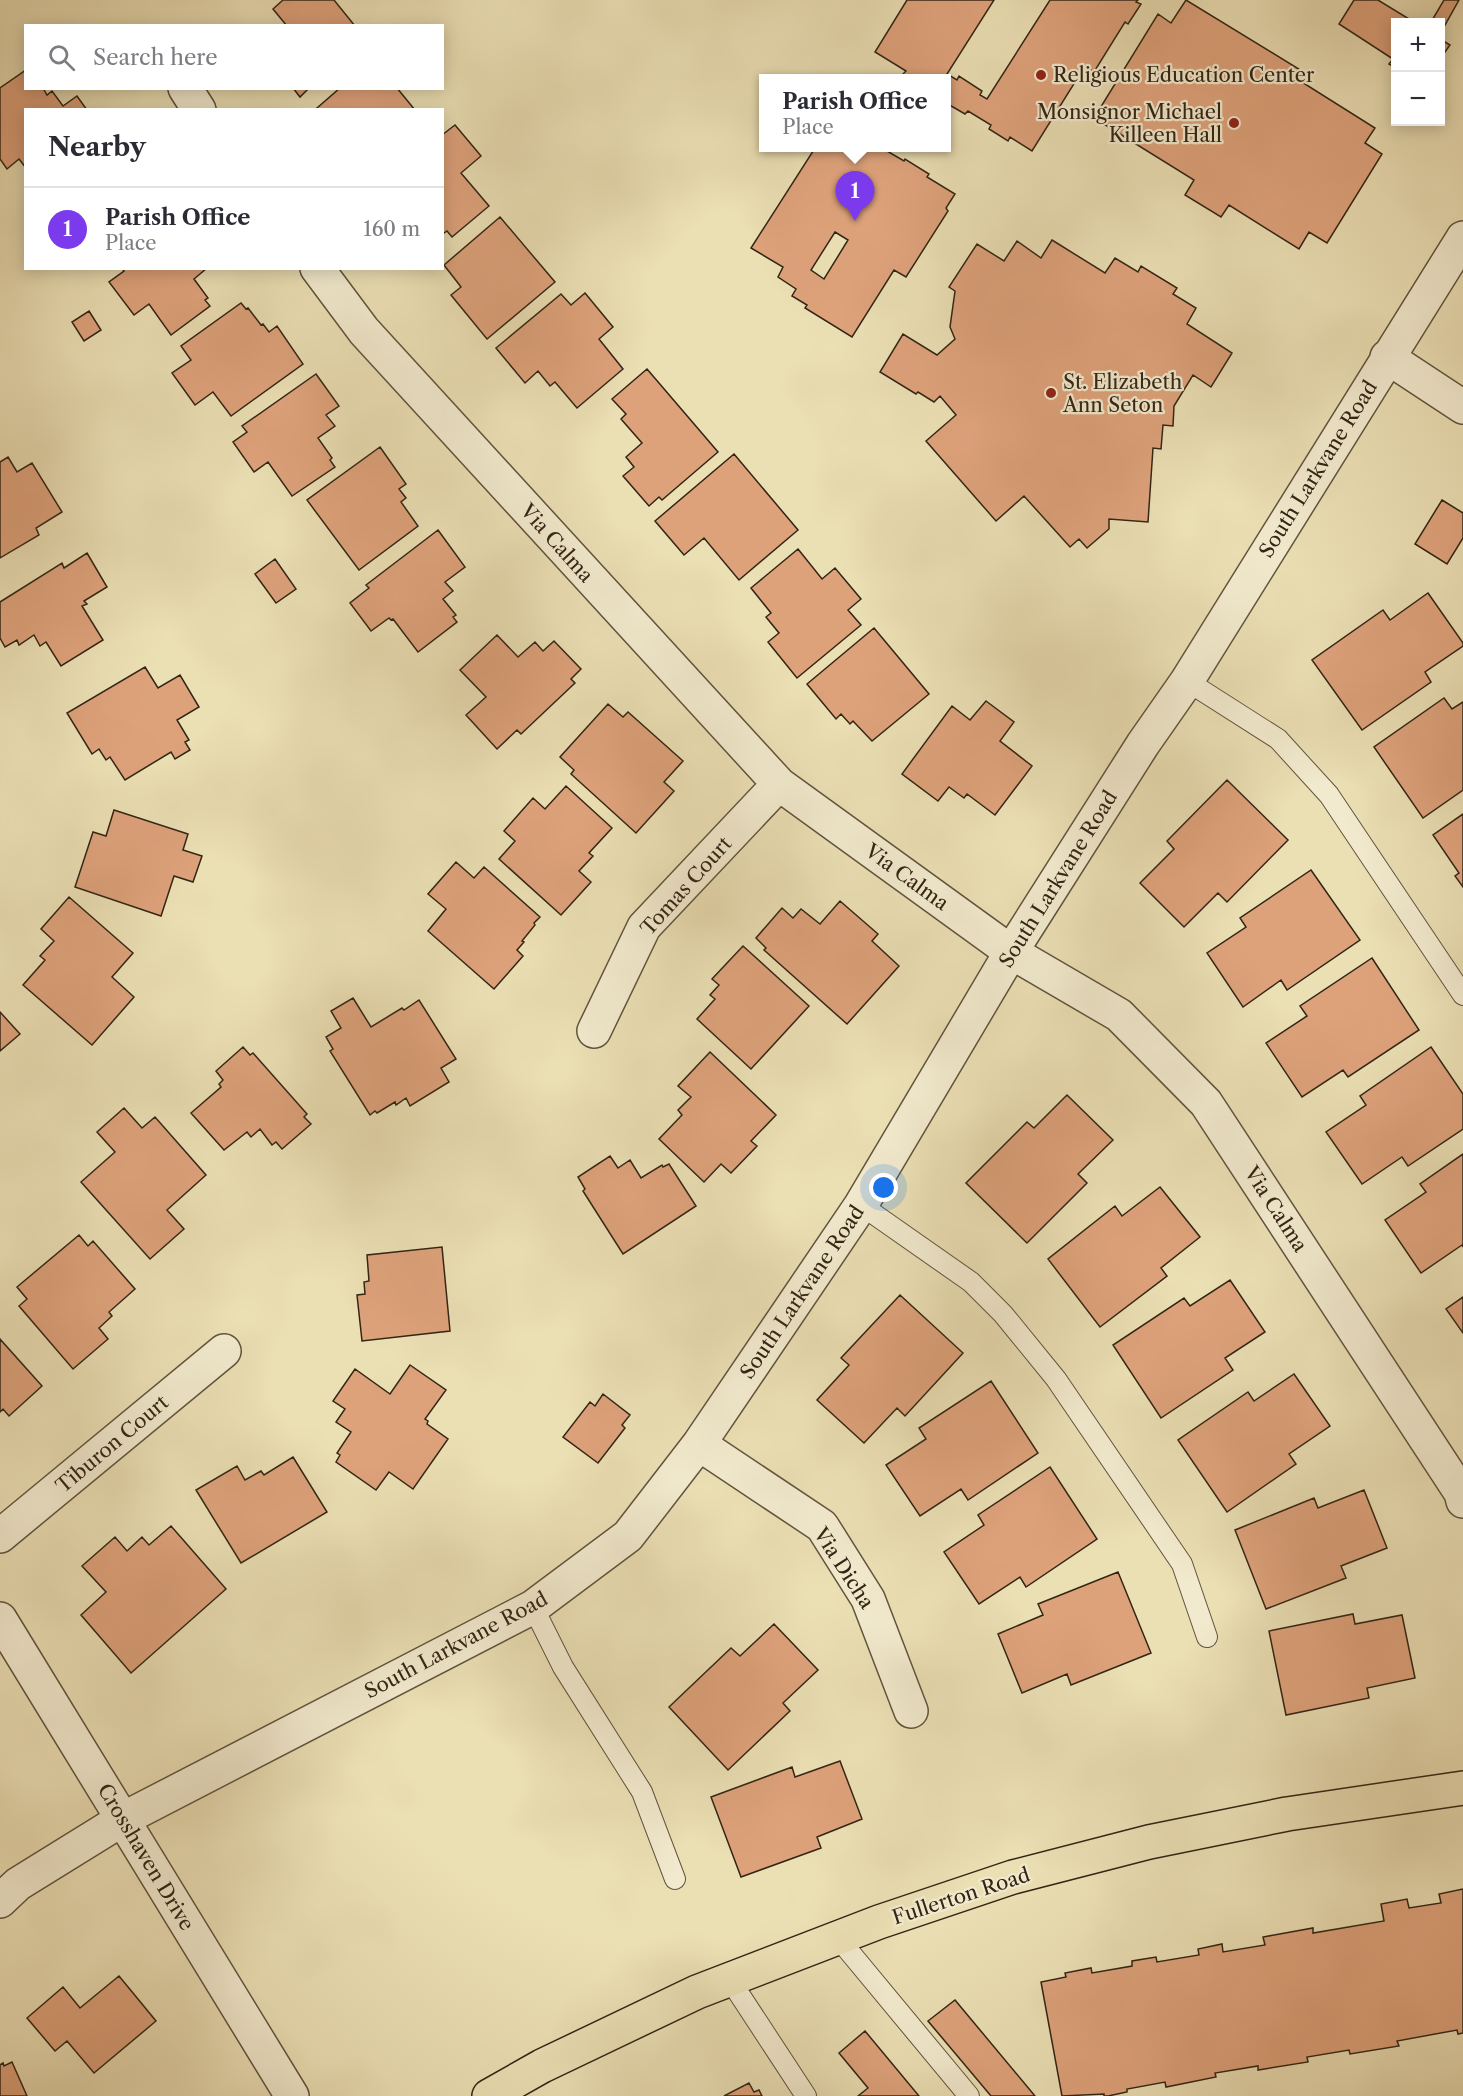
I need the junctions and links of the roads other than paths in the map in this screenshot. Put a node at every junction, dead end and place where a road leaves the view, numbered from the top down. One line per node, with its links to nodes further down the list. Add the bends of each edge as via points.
1 (186, 90): 2 (street)
2 (198, 108)
3 (1463, 238): 5 (street, South Larkvane Road)
4 (318, 270): 8 (street, Via Calma, via 364,331)
5 (1387, 357): 6 (street); 7 (street, South Larkvane Road)
6 (1463, 407)
7 (1187, 681): 9 (street, South Larkvane Road); 10 (lane, via 1278,739 1307,768)
8 (778, 784): 9 (street, Via Calma); 11 (street, Tomas Court, via 644,927)
9 (1011, 952): 12 (street, South Larkvane Road); 15 (street, Via Calma, via 1119,1015 1206,1102)
10 (1463, 995)
11 (594, 1031)
12 (861, 1205): 14 (street, South Larkvane Road); 19 (lane, via 971,1282 1003,1314 1056,1380 1182,1564)
13 (224, 1351): 16 (street, Tiburon Court)
14 (699, 1444): 17 (street, South Larkvane Road, via 628,1536); 20 (street, Via Dicha, via 822,1526 868,1599)
15 (1463, 1501)
16 (0, 1536)
17 (533, 1607): 22 (street, South Larkvane Road); 23 (lane, via 563,1667 642,1792)
18 (0, 1619): 22 (street, Crosshaven Drive)
19 (1207, 1637)
20 (911, 1710)
21 (1463, 1788): 25 (main road, Fullerton Road, via 1287,1814 1149,1842 1014,1877)
22 (123, 1819): 24 (street, South Larkvane Road, via 18,1884); 27 (street, Crosshaven Drive)
23 (675, 1879)
24 (0, 1901)
25 (838, 1938): 26 (main road, Fullerton Road); 30 (lane)
26 (730, 1980): 28 (main road, Fullerton Road, via 552,2061); 29 (lane)
27 (292, 2096)
28 (489, 2096)
29 (806, 2096)
30 (969, 2096)

